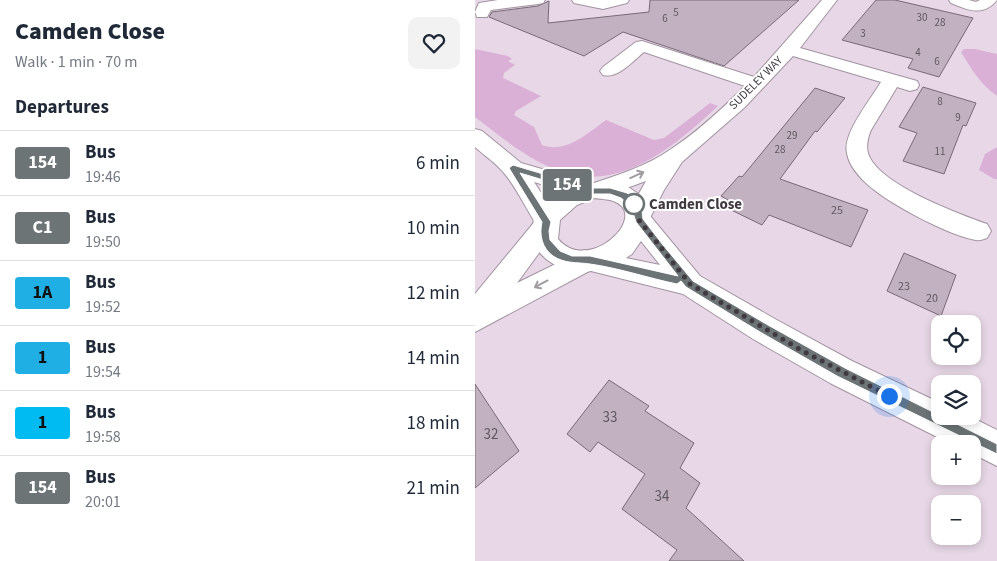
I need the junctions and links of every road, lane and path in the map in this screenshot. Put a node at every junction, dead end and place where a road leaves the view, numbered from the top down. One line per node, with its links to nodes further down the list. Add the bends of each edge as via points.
1 (538, 0): 7 (street)
2 (579, 0): 3 (street, via 603,5)
3 (622, 0)
4 (830, 0): 9 (street, SUDELEY WAY)
5 (956, 0): 6 (street)
6 (984, 4): 8 (street)
7 (484, 7)
8 (997, 14)
9 (789, 50): 11 (street, SUDELEY WAY); 18 (street, via 901,83 858,135 857,154 870,173 902,198)
10 (609, 71): 11 (street, via 642,46)
11 (758, 84): 13 (street, SUDELEY WAY)
12 (475, 136): 14 (street)
13 (674, 158): 15 (street, SUDELEY WAY, one-way to 13); 16 (street, SUDELEY WAY, via 654,187)
14 (513, 168): 15 (street); 17 (street)
15 (595, 191): 16 (street, via 615,192 628,198); 17 (street, via 563,203)
16 (639, 218): 19 (street, via 635,233 625,246); 20 (street)
17 (546, 225): 19 (street, via 546,240 553,251 567,258); 21 (street)
18 (978, 231)
19 (587, 261): 20 (street); 22 (street, one-way to 22)
20 (690, 284): 23 (street, via 841,372)
21 (475, 315)
22 (475, 320)
23 (997, 448)

